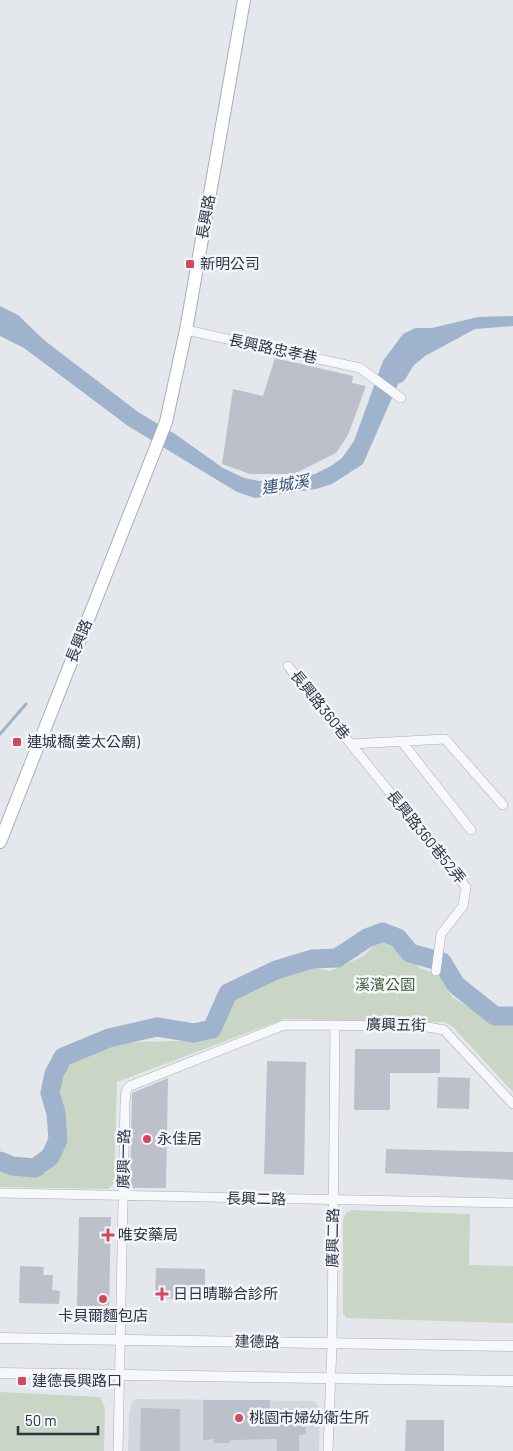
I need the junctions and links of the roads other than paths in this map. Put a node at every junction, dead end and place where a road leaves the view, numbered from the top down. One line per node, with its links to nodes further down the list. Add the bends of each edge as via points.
1 (244, 0): 2 (main road, 長興路)
2 (186, 330): 3 (street, 長興路忠孝巷, via 360,368); 9 (main road, 長興路, via 174,393 160,436)
3 (401, 398)
4 (288, 666): 6 (street, 長興路360巷)
5 (402, 742): 6 (street); 7 (street, via 445,739); 8 (street)
6 (351, 744): 10 (street, 長興路360巷52弄, via 466,887 463,906 442,934)
7 (503, 805)
8 (471, 830)
9 (0, 842)
10 (436, 971)
11 (335, 1025): 12 (street, 廣興五街, via 427,1026 444,1030); 14 (street, 廣興一路, via 284,1025 130,1086 126,1090 125,1102); 15 (street, 廣興二路)
12 (513, 1104)
13 (0, 1193): 14 (street, 長興二路)
14 (124, 1195): 15 (street, 長興二路); 18 (street, 廣興一路)
15 (334, 1200): 16 (street, 長興二路); 19 (street, 廣興二路)
16 (513, 1204)
17 (0, 1338): 18 (street, 建德路)
18 (120, 1340): 19 (street, 建德路); 22 (street, 廣興一路)
19 (332, 1343): 20 (street, 建德路); 23 (street, 廣興二路)
20 (513, 1346)
21 (0, 1373): 22 (street)
22 (120, 1375): 23 (street); 25 (street, 廣興一路)
23 (331, 1378): 24 (street); 26 (street, 廣興二路)
24 (513, 1381)
25 (118, 1451)
26 (328, 1451)

